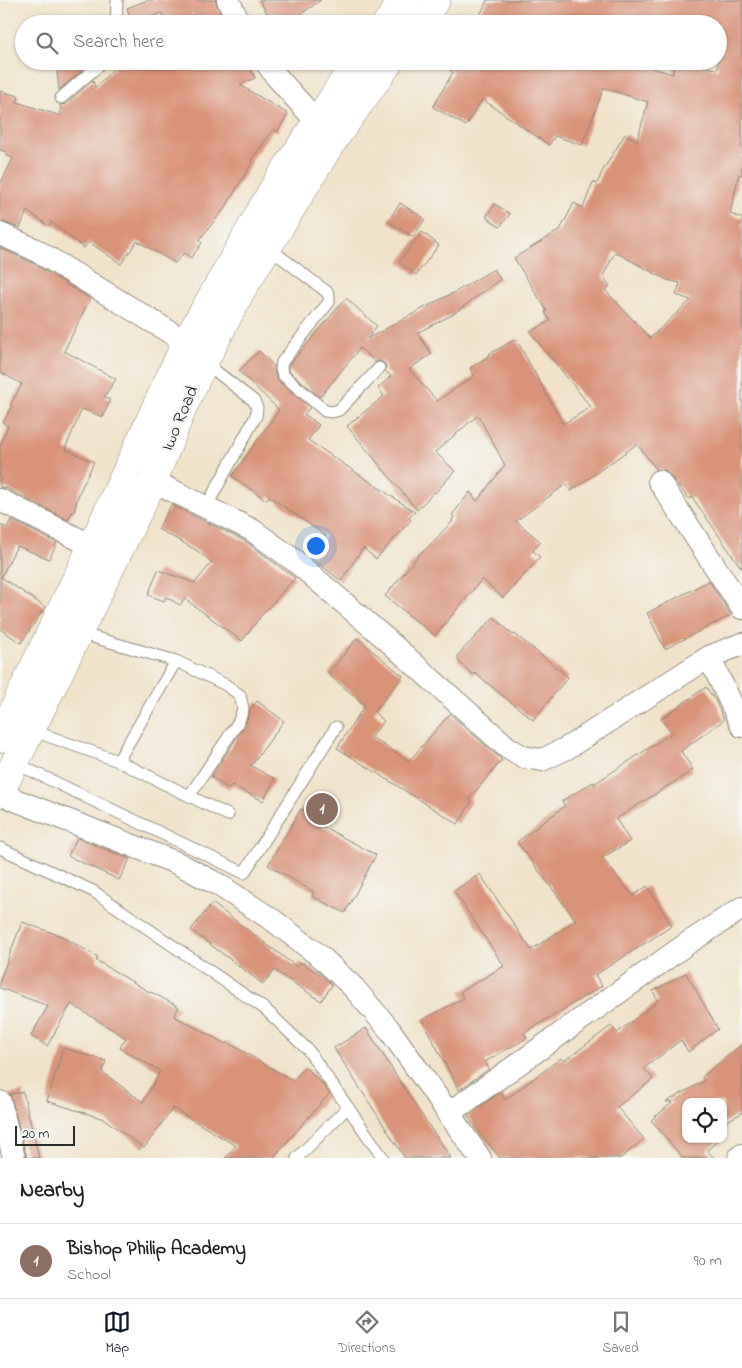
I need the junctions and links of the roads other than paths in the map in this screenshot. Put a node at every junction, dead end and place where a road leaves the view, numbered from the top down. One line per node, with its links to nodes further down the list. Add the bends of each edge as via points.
1 (117, 0): 5 (lane)
2 (228, 0): 6 (street)
3 (404, 0): 7 (main road)
4 (436, 0): 8 (main road)
5 (116, 15)
6 (236, 15)
7 (393, 15)
8 (425, 15)
9 (94, 70): 13 (lane)
10 (272, 70): 14 (street)
11 (351, 70): 14 (main road, Iwo Road)
12 (384, 70): 16 (main road, Iwo Road, via 330,145)
13 (61, 98)
14 (317, 122): 17 (main road, Iwo Road, via 276,184)
15 (0, 234): 17 (street, via 34,249)
16 (269, 248): 17 (main road, Iwo Road); 18 (lane, via 329,296 329,302 282,362 283,375 325,411 332,412 339,410)
17 (195, 352): 19 (main road, Iwo Road, via 184,405); 22 (lane, via 254,401 257,408 256,416); 23 (main road, Iwo Road)
18 (379, 368)
19 (153, 481): 22 (street); 25 (main road, Iwo Road)
20 (659, 481): 24 (street)
21 (0, 500): 23 (street)
22 (206, 507): 27 (street, via 252,530 295,560 523,758 542,760 567,748)
23 (92, 546): 32 (main road, Iwo Road)
24 (742, 608)
25 (79, 633): 28 (lane); 31 (main road, Iwo Road)
26 (742, 644): 27 (street)
27 (709, 657): 30 (street)
28 (176, 661): 33 (lane); 36 (lane, via 240,695 243,709 230,735)
29 (336, 726): 34 (lane, via 244,872)
30 (742, 726)
31 (31, 730): 33 (lane); 34 (main road, Iwo Road)
32 (0, 738)
33 (118, 761): 36 (lane)
34 (15, 763): 35 (main road, Iwo Road)
35 (0, 794): 42 (street, via 177,863 219,884 274,921 321,957 353,987 389,1029)
36 (190, 795): 37 (lane)
37 (228, 815)
38 (0, 848): 41 (lane, via 93,892 265,1009 308,1050)
39 (742, 908): 42 (street)
40 (0, 1102): 44 (street)
41 (348, 1107): 45 (lane); 46 (lane)
42 (448, 1114): 47 (street)
43 (742, 1155): 48 (street)
44 (14, 1158)
45 (297, 1158)
46 (383, 1158)
47 (480, 1158)
48 (738, 1158)

